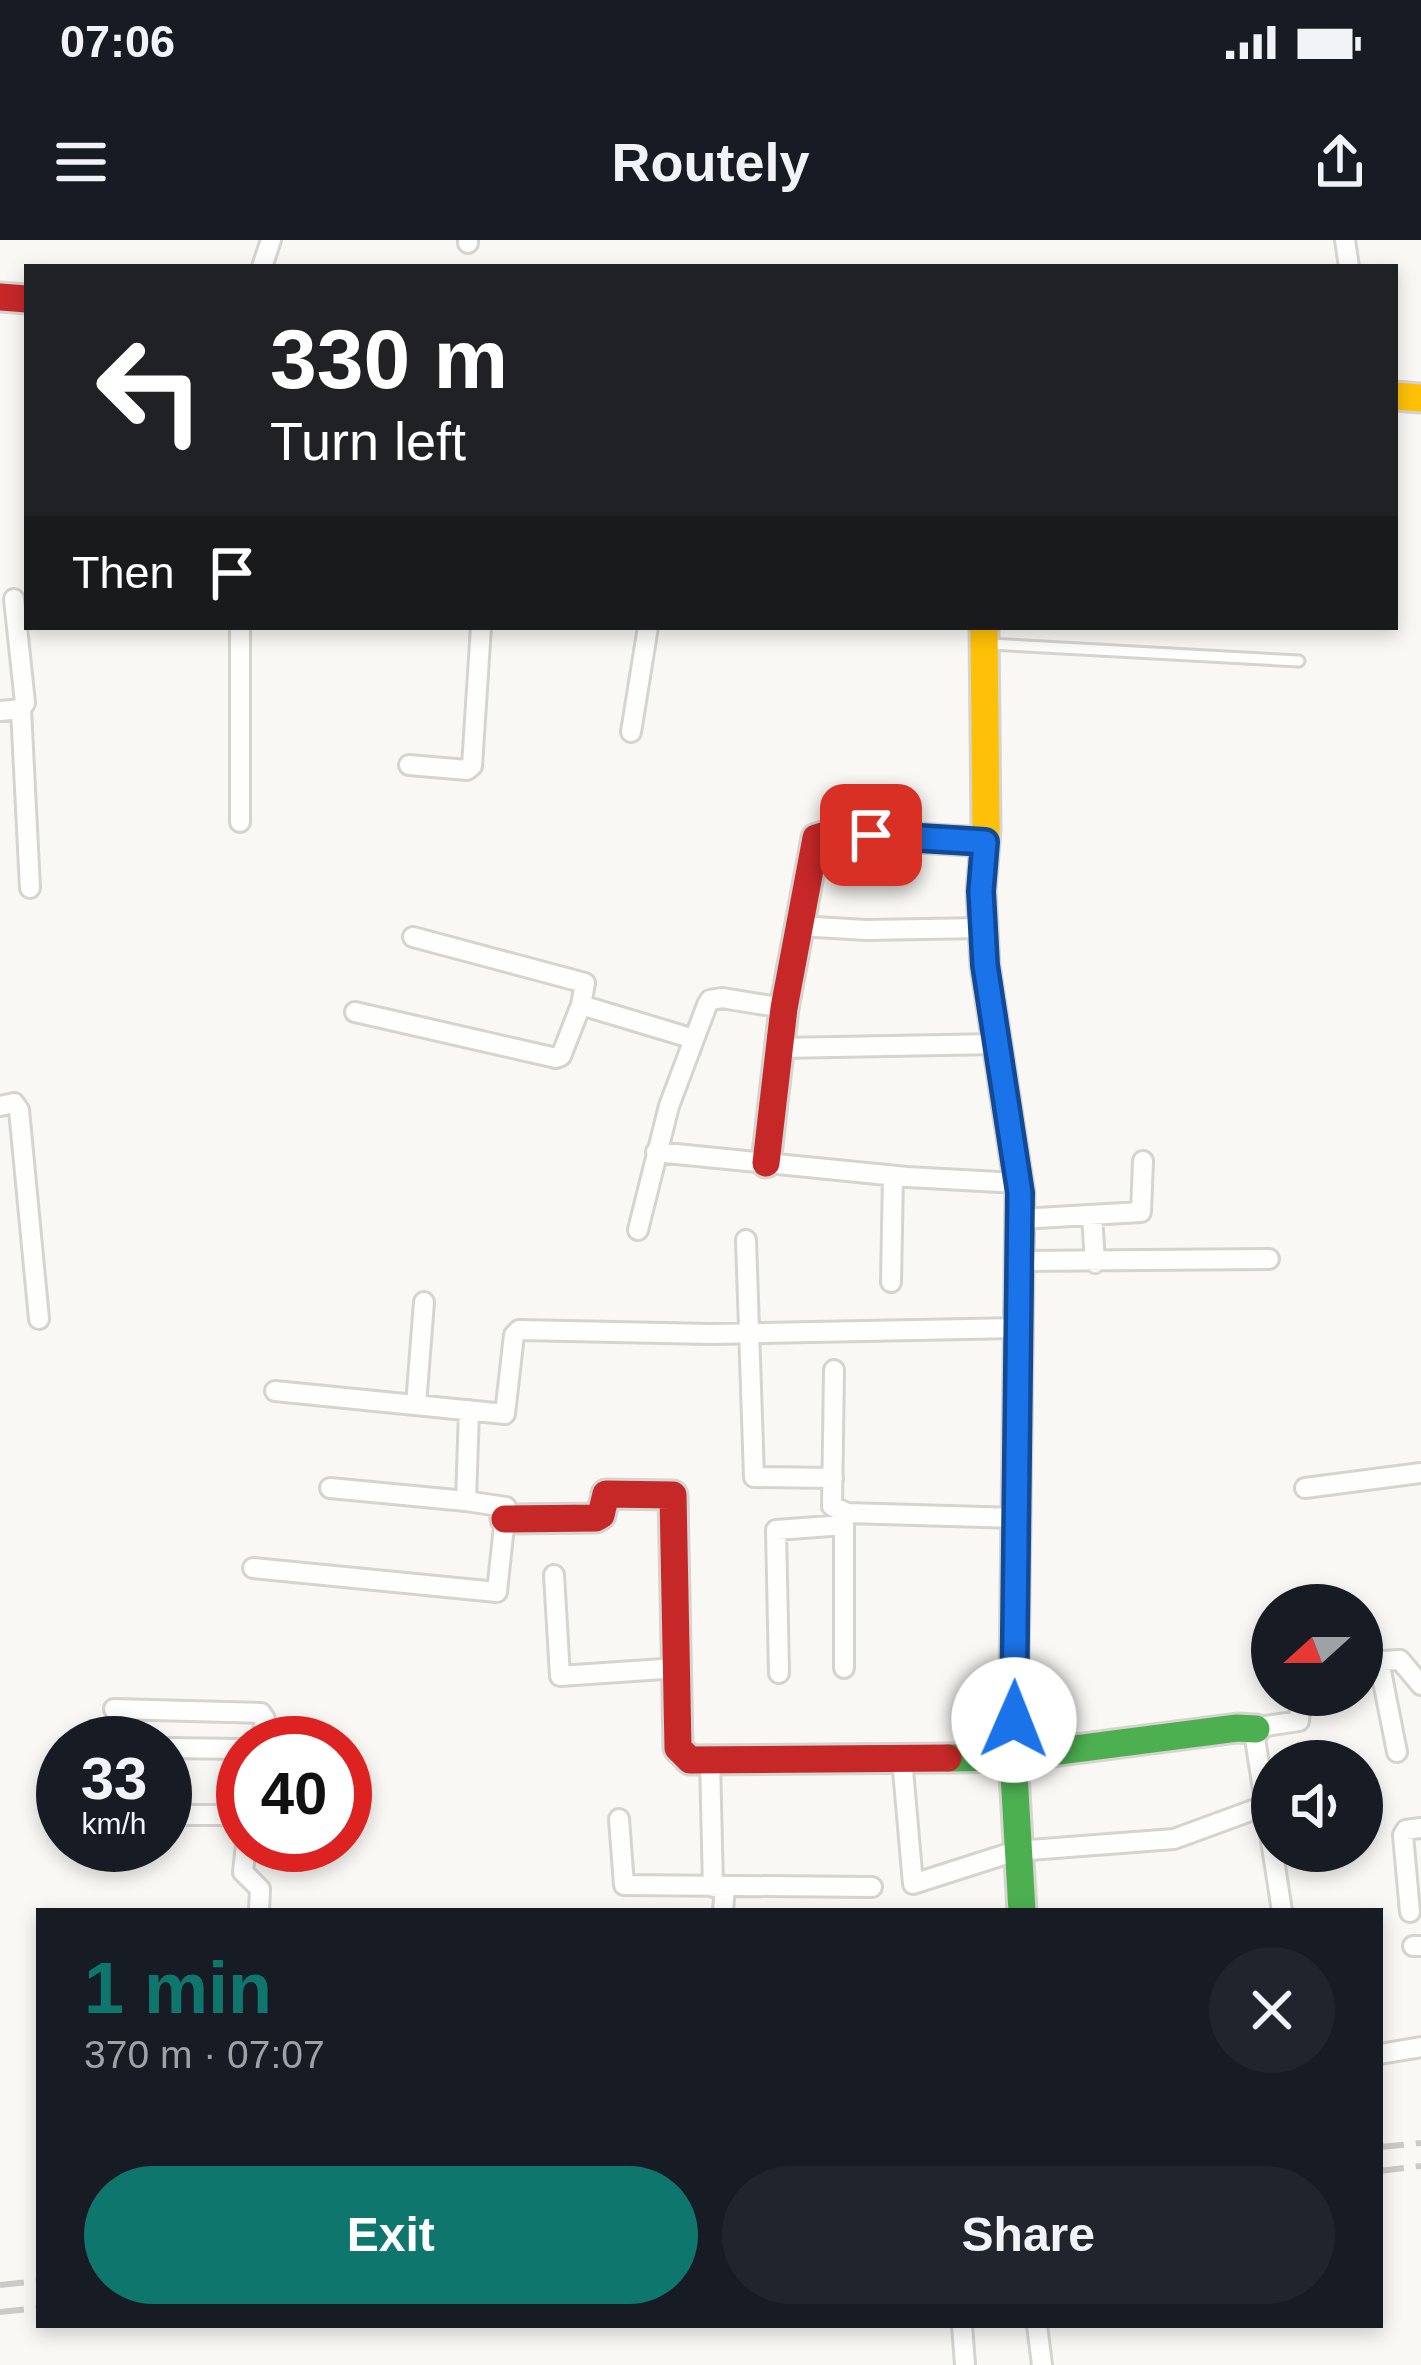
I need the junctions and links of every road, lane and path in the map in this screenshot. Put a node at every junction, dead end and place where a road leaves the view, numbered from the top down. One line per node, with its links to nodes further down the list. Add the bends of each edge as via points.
1 (14, 599): 7 (street)
2 (240, 630): 11 (street)
3 (481, 630): 10 (street, via 472,766)
4 (648, 630): 9 (street)
5 (985, 635): 6 (lane); 12 (street)
6 (1298, 661)
7 (21, 709): 8 (street); 13 (street)
8 (0, 711)
9 (631, 732)
10 (409, 765)
11 (240, 822)
12 (985, 842): 14 (street, via 823,834 813,844); 15 (street)
13 (30, 888)
14 (799, 926): 15 (street); 18 (street)
15 (983, 928): 21 (street)
16 (413, 937): 17 (street, via 584,983)
17 (581, 1005): 19 (street, via 558,1058); 20 (street)
18 (784, 1008): 20 (street, via 716,998); 22 (street)
19 (355, 1012)
20 (694, 1039): 24 (street)
21 (998, 1044): 22 (street); 28 (street)
22 (780, 1048): 26 (street)
23 (0, 1106): 38 (street, via 19,1110)
24 (656, 1152): 26 (street); 31 (street)
25 (1143, 1161): 29 (street, via 1143,1210)
26 (766, 1163): 27 (street)
27 (893, 1176): 28 (street); 36 (street)
28 (1019, 1183): 30 (street)
29 (1092, 1214): 30 (street); 35 (street)
30 (1020, 1219): 34 (street)
31 (638, 1230)
32 (746, 1240): 40 (street)
33 (1269, 1259): 35 (street)
34 (1019, 1261): 35 (street); 39 (street)
35 (1095, 1263)
36 (892, 1282)
37 (424, 1303): 43 (street)
38 (39, 1319)
39 (1018, 1328): 40 (street); 50 (street)
40 (748, 1333): 44 (street, via 519,1330 506,1413); 46 (street, via 754,1477)
41 (834, 1370): 46 (street)
42 (274, 1391): 43 (street)
43 (416, 1405): 44 (street)
44 (469, 1410): 49 (street)
45 (1421, 1473): 48 (street)
46 (832, 1478): 52 (street, via 832,1508)
47 (330, 1488): 49 (street)
48 (1305, 1488)
49 (466, 1501): 51 (street, via 503,1504)
50 (1016, 1518): 52 (street); 67 (street)
51 (505, 1519): 53 (street, via 495,1593); 56 (street, via 596,1519 606,1494 673,1495)
52 (846, 1519): 57 (street); 58 (street, via 776,1530)
53 (253, 1568)
54 (554, 1575): 56 (street, via 560,1676)
55 (1383, 1661): 59 (street, via 1403,1662)
56 (678, 1668): 69 (street, via 678,1748 685,1759)
57 (844, 1668)
58 (779, 1673)
59 (1421, 1685)
60 (1383, 1705): 66 (street)
61 (114, 1709): 62 (street)
62 (263, 1716)
63 (1299, 1716): 64 (street)
64 (1256, 1729): 65 (street); 67 (street)
65 (1257, 1740)
66 (1397, 1752)
67 (1013, 1757): 68 (street); 73 (street)
68 (902, 1758): 69 (street); 73 (street, via 913,1884)
69 (710, 1760): 76 (street)
70 (1251, 1811): 73 (street, via 1164,1841)
71 (620, 1819): 76 (street, via 624,1885)
72 (1421, 1828): 82 (street, via 1403,1834)
73 (1016, 1851): 80 (street)
74 (243, 1872): 78 (street, via 260,1888)
75 (1275, 1872): 81 (street)
76 (719, 1887): 77 (street); 79 (street)
77 (872, 1887)
78 (259, 1908)
79 (722, 1908)
80 (1022, 1908)
81 (1281, 1908)
82 (1410, 1912)
83 (1421, 2047): 84 (street)
84 (1383, 2053)
85 (962, 2328): 87 (street)
86 (1036, 2328): 88 (street)
87 (965, 2365)
88 (1042, 2365)

